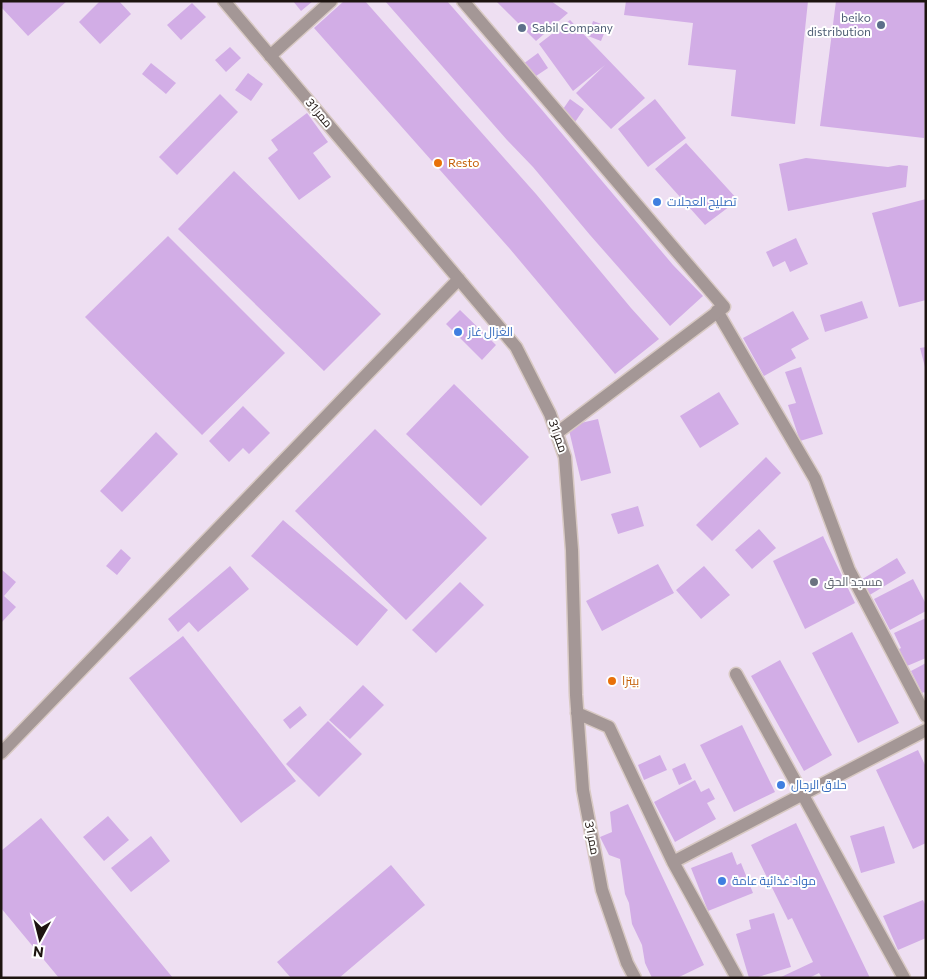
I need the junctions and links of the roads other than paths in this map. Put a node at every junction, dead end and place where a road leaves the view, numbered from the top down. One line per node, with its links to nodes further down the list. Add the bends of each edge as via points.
1 (224, 1): 4 (street, ممر 31)
2 (331, 1): 4 (street)
3 (463, 1): 6 (street, via 724,306)
4 (270, 56): 5 (street, ممر 31)
5 (458, 278): 7 (street, ممر 31, via 516,346); 12 (street)
6 (718, 312): 7 (street); 10 (street, via 815,479 849,570)
7 (556, 433): 9 (street, ممر 31, via 566,458)
8 (736, 674): 13 (street)
9 (577, 713): 14 (street, via 609,727); 15 (street, ممر 31, via 583,790 602,890 627,964)
10 (926, 716)
11 (926, 730): 13 (street)
12 (1, 753)
13 (803, 793): 14 (street); 17 (street)
14 (672, 862): 16 (street)
15 (635, 978)
16 (737, 978)
17 (904, 978)

